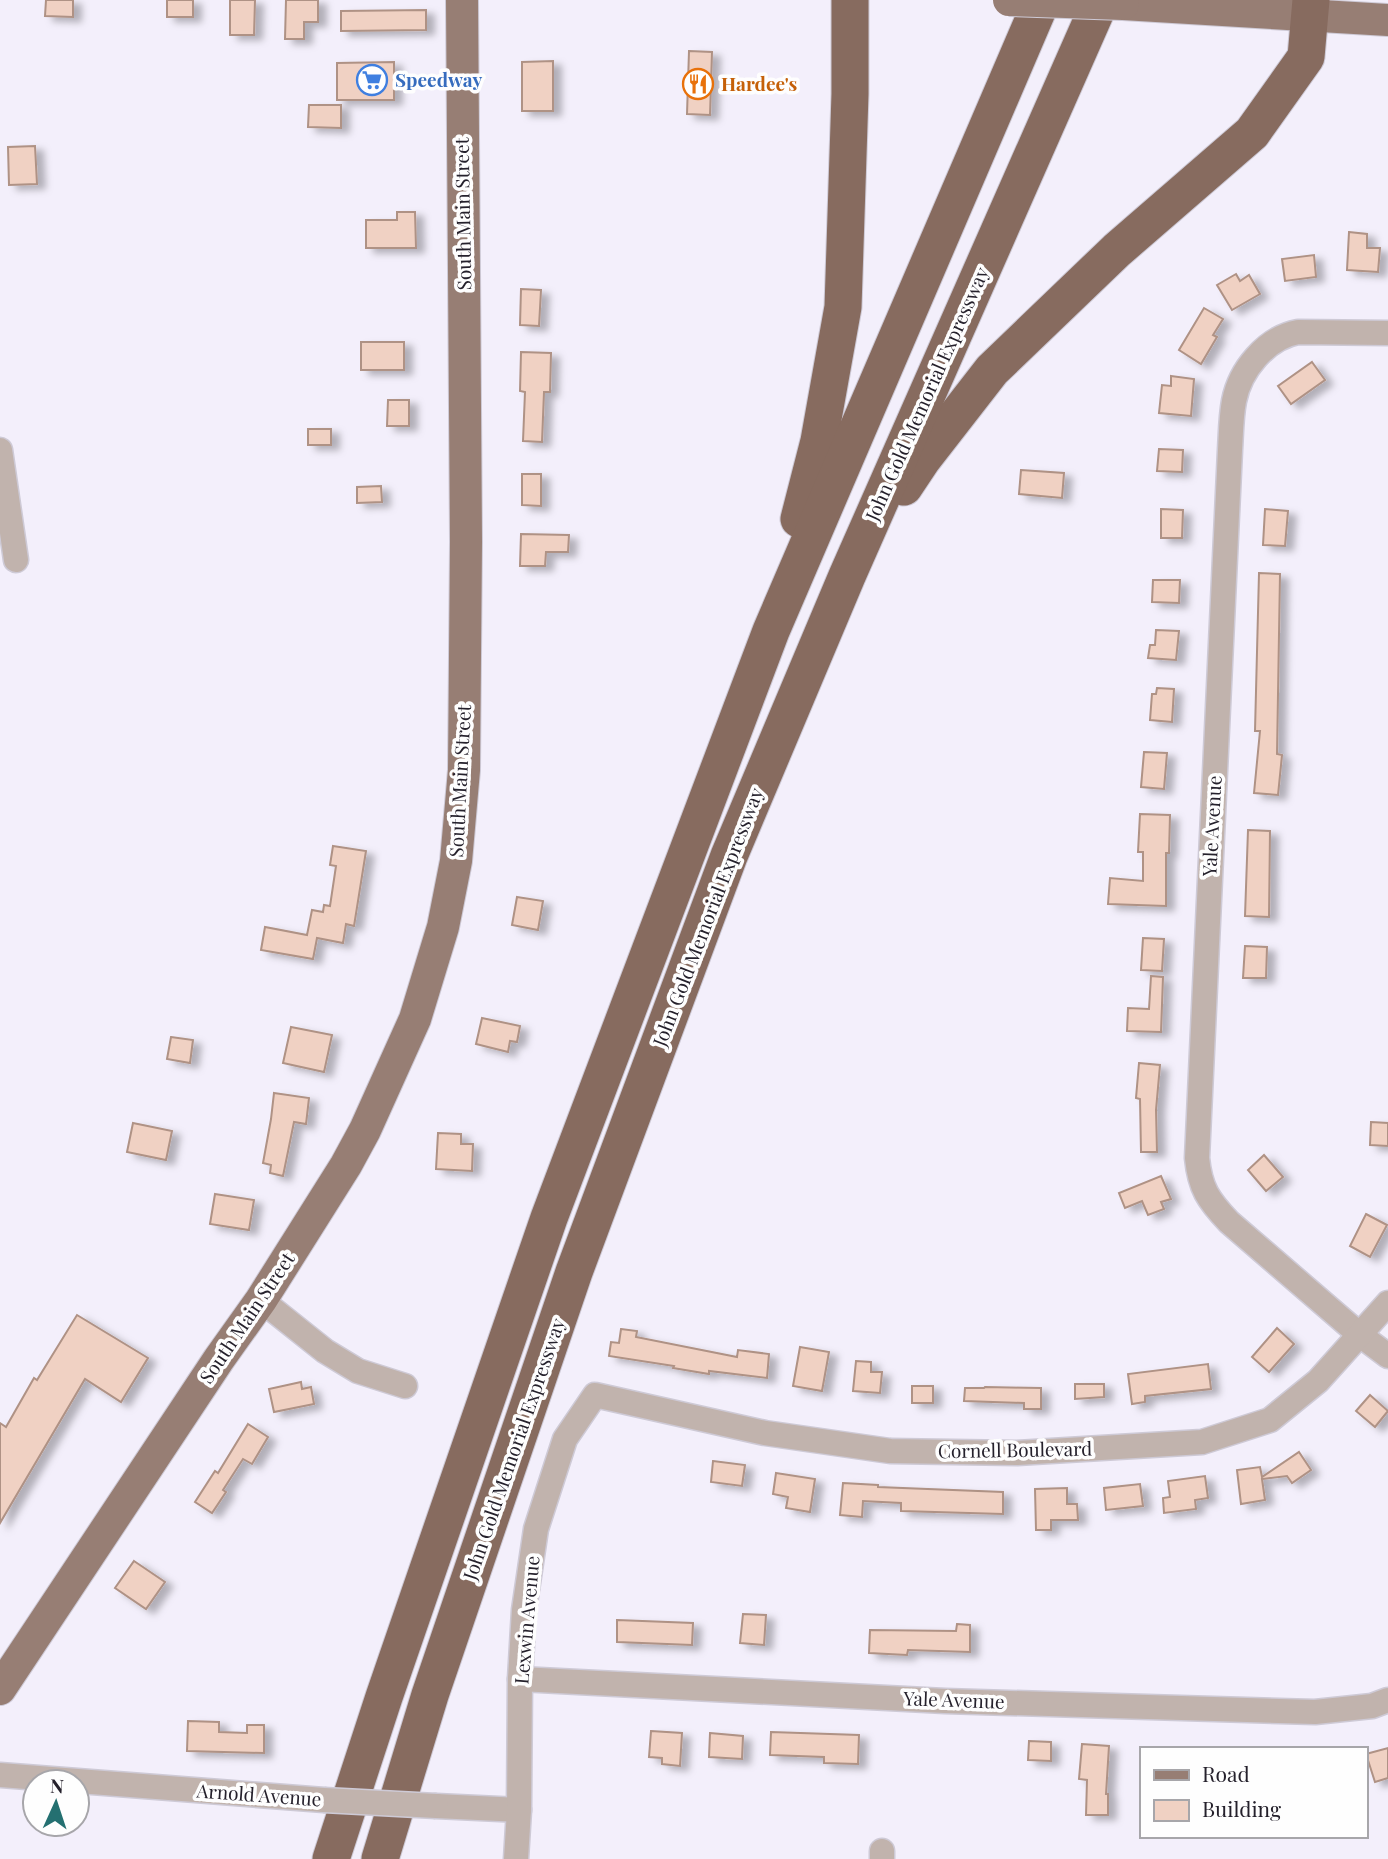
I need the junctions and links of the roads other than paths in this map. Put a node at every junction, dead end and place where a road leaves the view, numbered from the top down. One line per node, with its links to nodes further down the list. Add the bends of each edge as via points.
1 (462, 0): 13 (main road, South Main Street, via 466,569 464,770 456,861 430,972 398,1060 346,1165)
2 (850, 0): 12 (highway, via 843,307 819,441)
3 (1009, 0): 5 (main road, bridge)
4 (1042, 0): 12 (highway)
5 (1112, 2): 6 (main road); 11 (highway, John Gold Memorial Expressway)
6 (1310, 8): 7 (main road); 11 (highway, via 1306,57 1252,134 1117,250 992,370 922,460)
7 (1388, 20)
8 (1388, 333): 15 (street, Yale Avenue, via 1290,334 1275,341 1251,364 1234,401 1197,1157 1203,1190 1211,1204)
9 (0, 450): 10 (street)
10 (16, 560)
11 (847, 576): 25 (highway, John Gold Memorial Expressway, via 729,856 574,1272 430,1695)
12 (771, 631): 24 (highway, via 549,1218)
13 (261, 1300): 17 (street, via 358,1371); 20 (main road, South Main Street)
14 (1388, 1303): 15 (street, Cornell Boulevard)
15 (1360, 1335): 16 (street, Yale Avenue); 18 (street, Cornell Boulevard, via 1318,1381 1270,1420 1202,1442 1017,1453 890,1451 765,1433)
16 (1388, 1356)
17 (405, 1386)
18 (595, 1395): 19 (street, Lexwin Avenue, via 565,1439 536,1529)
19 (520, 1679): 21 (street, Yale Avenue, via 945,1701 1315,1712); 23 (street, Lexwin Avenue)
20 (0, 1689)
21 (1388, 1700)
22 (0, 1775): 23 (street, Arnold Avenue, bridge)
23 (519, 1810): 26 (street, Lexwin Avenue)
24 (331, 1859)
25 (380, 1859)
26 (516, 1859)

